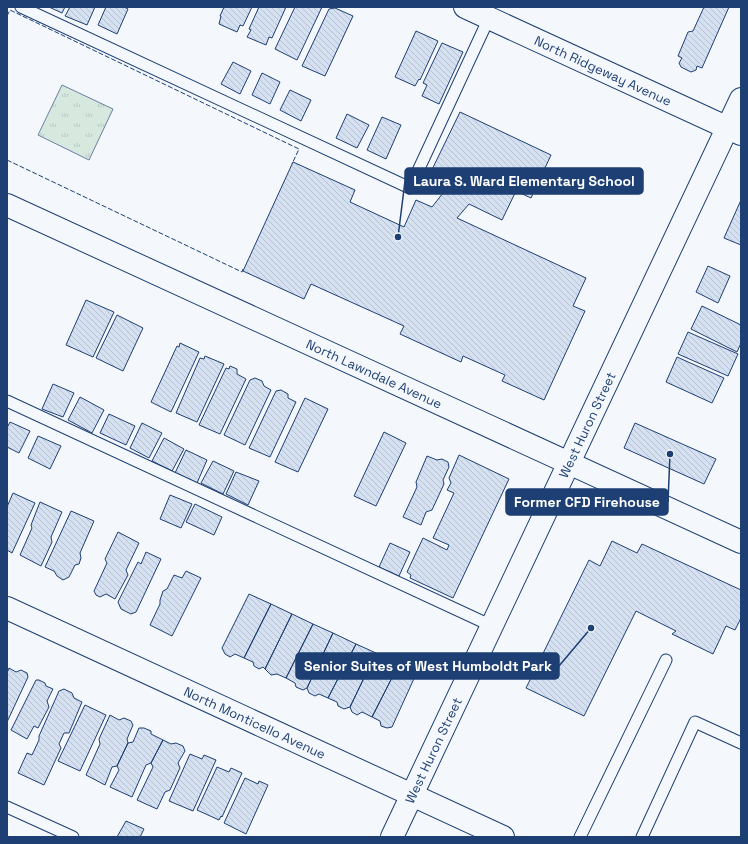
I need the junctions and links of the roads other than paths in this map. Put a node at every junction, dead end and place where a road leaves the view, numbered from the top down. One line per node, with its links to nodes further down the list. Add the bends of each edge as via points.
1 (21, 7): 3 (lane, via 410,188)
2 (464, 7): 3 (street, North Ridgeway Avenue)
3 (489, 18): 5 (street, North Ridgeway Avenue)
4 (741, 100): 5 (street, West Huron Street)
5 (734, 131): 8 (street, West Huron Street)
6 (7, 205): 8 (street, North Lawndale Avenue)
7 (7, 401): 11 (lane)
8 (569, 463): 9 (street, North Lawndale Avenue); 11 (street, West Huron Street)
9 (741, 540)
10 (7, 608): 14 (street, North Monticello Avenue)
11 (492, 626): 14 (street, West Huron Street)
12 (666, 660): 19 (lane)
13 (741, 743): 20 (lane, via 695,722)
14 (412, 795): 17 (street, West Huron Street); 18 (street, North Monticello Avenue)
15 (7, 807): 16 (lane)
16 (73, 837)
17 (392, 837)
18 (503, 837)
19 (580, 837)
20 (642, 837)

